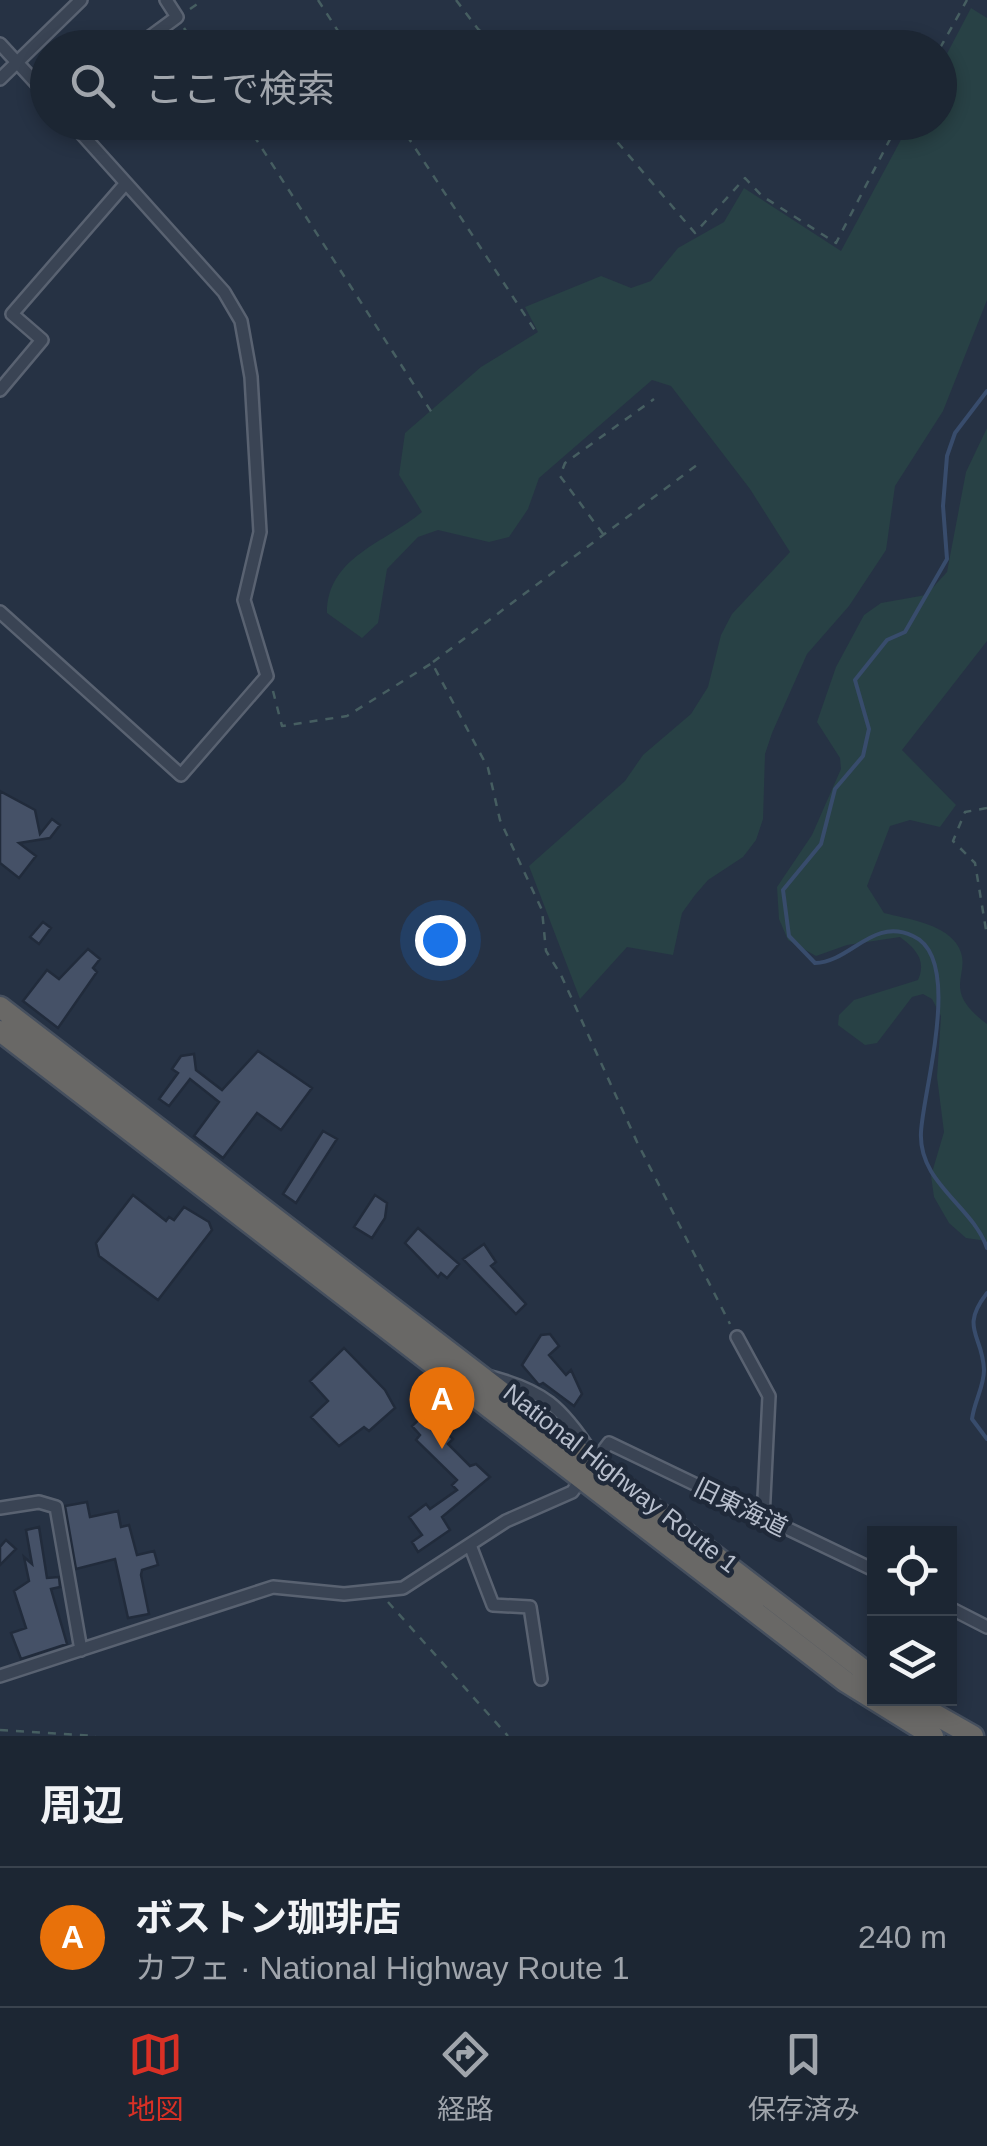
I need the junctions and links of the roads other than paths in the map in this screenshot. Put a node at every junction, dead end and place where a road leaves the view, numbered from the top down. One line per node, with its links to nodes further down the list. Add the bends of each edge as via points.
1 (81, 0): 3 (street)
2 (166, 0): 4 (street, via 177,17)
3 (50, 30)
4 (159, 30)
5 (0, 44): 7 (street)
6 (30, 49): 7 (street)
7 (17, 62): 8 (street); 9 (street)
8 (30, 76)
9 (0, 79)
10 (87, 140): 11 (street)
11 (126, 183): 12 (street, via 12,314 42,340); 13 (street, via 242,321 260,532 244,600 267,676 182,775)
12 (0, 390)
13 (0, 612)
14 (0, 1007): 16 (highway, National Highway Route 1)
15 (0, 1032): 16 (highway, National Highway Route 1)
16 (165, 1146): 17 (highway, National Highway Route 1)
17 (219, 1188): 19 (highway, National Highway Route 1); 21 (highway, National Highway Route 1)
18 (738, 1337): 23 (street, via 769,1396)
19 (478, 1374): 20 (highway, National Highway Route 1); 20 (street, via 520,1384 572,1419)
20 (598, 1462): 21 (street); 23 (street, 旧東海道, via 609,1443 632,1450); 29 (highway, National Highway Route 1)
21 (584, 1480): 24 (street); 32 (highway, National Highway Route 1)
22 (0, 1508): 28 (street, via 40,1502 56,1507)
23 (762, 1518): 25 (street, 旧東海道)
24 (470, 1544): 28 (street, via 402,1588 344,1594 273,1587); 31 (street, via 493,1604 530,1608)
25 (867, 1567)
26 (957, 1612): 27 (street)
27 (987, 1628)
28 (81, 1650): 30 (street)
29 (867, 1673)
30 (0, 1676)
31 (541, 1679)
32 (867, 1680)
33 (902, 1706): 35 (highway, National Highway Route 1)
34 (906, 1706): 36 (highway, National Highway Route 1)
35 (932, 1736)
36 (973, 1736)

